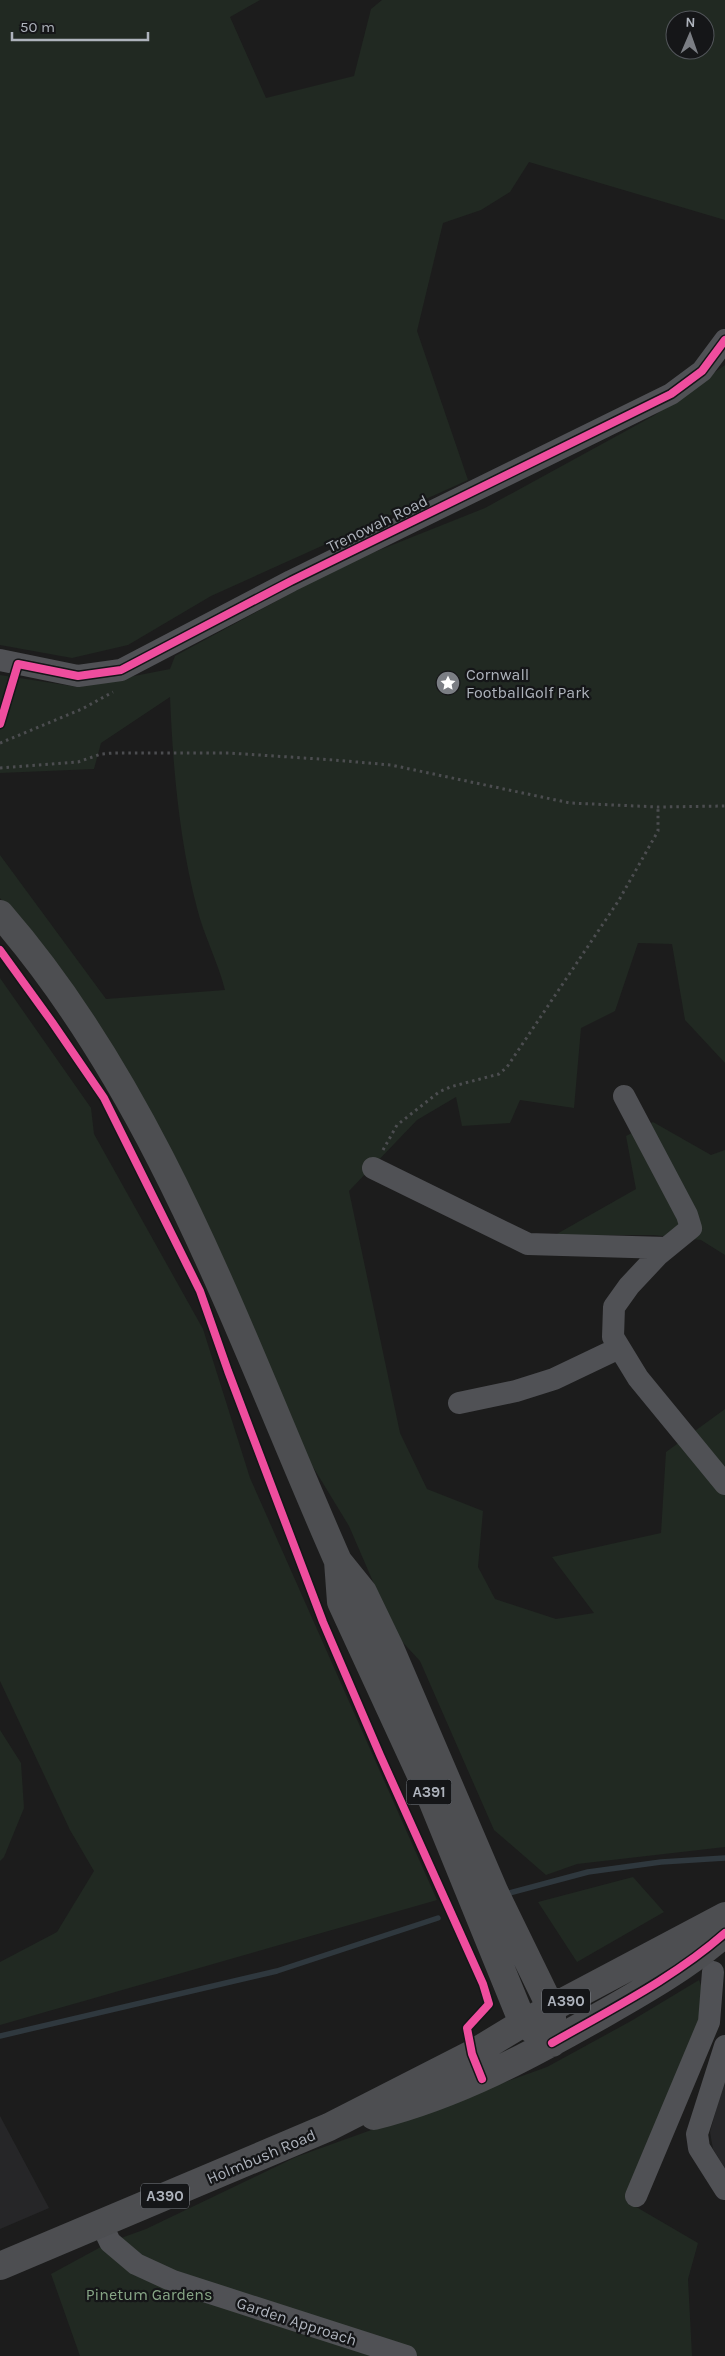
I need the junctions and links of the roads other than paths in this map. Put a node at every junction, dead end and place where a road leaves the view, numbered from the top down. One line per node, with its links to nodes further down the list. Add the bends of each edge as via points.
1 (725, 340): 2 (street, Trenowah Road, via 702,372 671,394 291,581 121,670 78,676)
2 (0, 660)
3 (0, 914): 10 (highway, A391, via 26,944 122,1085 193,1227)
4 (624, 1096): 6 (street, via 691,1228)
5 (372, 1168): 6 (street, via 528,1244)
6 (666, 1248): 7 (street, via 629,1286 614,1307 612,1337)
7 (619, 1348): 8 (street, via 554,1379); 9 (street, via 638,1378)
8 (458, 1403)
9 (725, 1484)
10 (338, 1561): 14 (highway, A391, via 363,1592 390,1648 495,1893); 15 (highway, A391, via 341,1602 430,1794)
11 (725, 1916): 13 (highway, A390)
12 (725, 1933): 13 (highway, A390)
13 (702, 1953): 14 (highway, A390); 16 (street); 17 (highway, A390); 21 (street, via 709,2022)
14 (552, 2010): 15 (highway, A390); 17 (highway, A391)
15 (523, 2023): 17 (highway); 19 (highway, A390, via 472,2054)
16 (725, 2024)
17 (552, 2043): 19 (highway, A390, via 482,2079 419,2103)
18 (725, 2046): 20 (street, via 696,2134 699,2148)
19 (329, 2127): 22 (highway, Holmbush Road / A390)
20 (725, 2189)
21 (636, 2196)
22 (105, 2233): 23 (highway, Holmbush Road / A390); 24 (street, Garden Approach, via 136,2264 173,2281)
23 (0, 2266)
24 (406, 2356)

